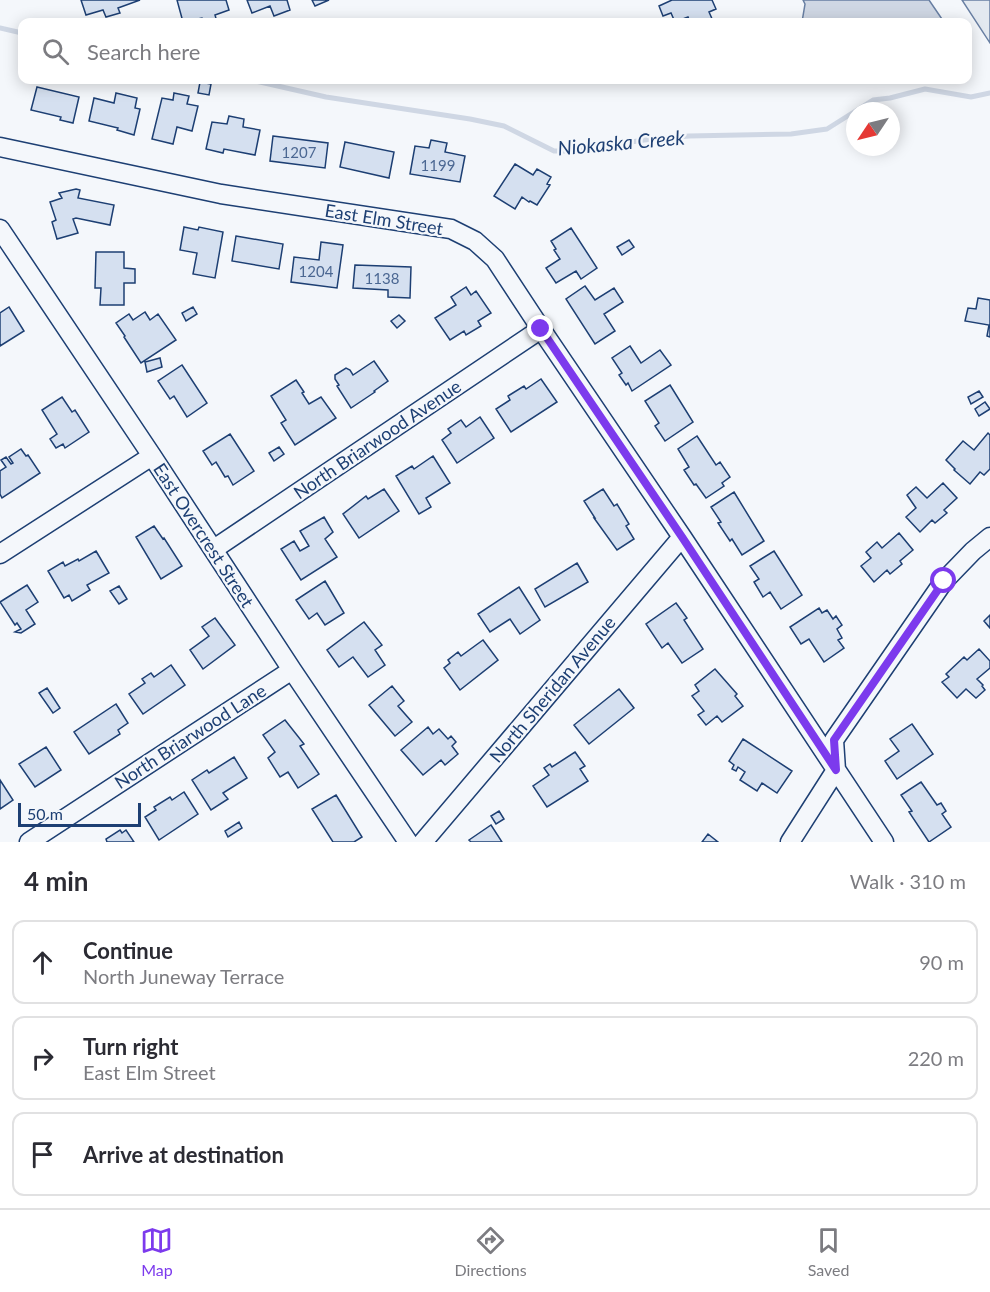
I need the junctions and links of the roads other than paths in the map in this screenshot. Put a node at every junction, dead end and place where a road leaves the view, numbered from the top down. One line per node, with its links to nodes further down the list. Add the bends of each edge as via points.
1 (0, 147): 4 (street, East Elm Street, via 221,194 450,229 475,241 495,259)
2 (0, 229): 3 (street, East Overcrest Street)
3 (6, 250): 5 (street, East Overcrest Street)
4 (541, 329): 6 (street, East Elm Street); 8 (street, North Briarwood Avenue)
5 (152, 456): 8 (street, East Overcrest Street); 9 (street)
6 (682, 537): 11 (street, East Elm Street); 14 (street, North Sheridan Avenue)
7 (990, 537): 11 (street, via 944,581 834,740)
8 (214, 549): 10 (street, East Overcrest Street)
9 (0, 554)
10 (292, 670): 12 (street, North Briarwood Lane); 13 (street, East Overcrest Street)
11 (836, 770): 15 (street); 16 (street, East Elm Street)
12 (29, 842)
13 (408, 842)
14 (423, 842)
15 (790, 842)
16 (884, 842)

